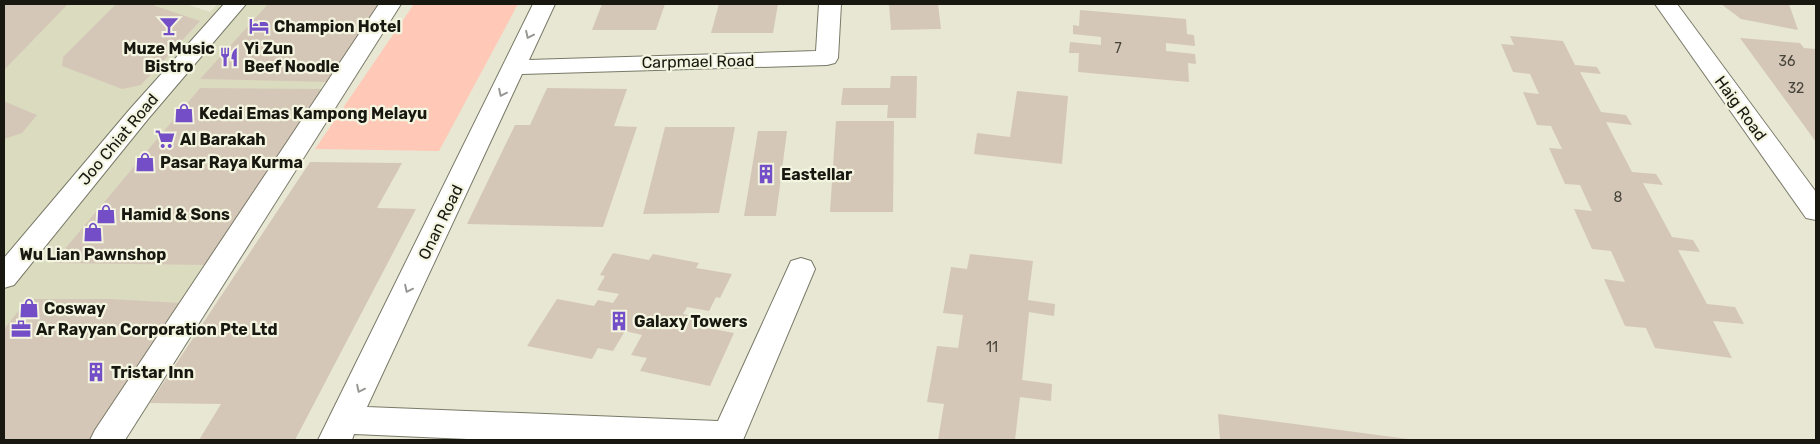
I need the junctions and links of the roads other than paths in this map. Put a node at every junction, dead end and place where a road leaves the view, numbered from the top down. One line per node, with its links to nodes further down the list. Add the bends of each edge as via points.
1 (235, 4): 9 (street, Joo Chiat Road)
2 (390, 4): 13 (street)
3 (544, 4): 6 (street, Onan Road, one-way to 6)
4 (830, 4): 6 (street, Carpmael Road, via 827,58)
5 (1666, 4): 7 (street, Haig Road)
6 (515, 66): 10 (street, Onan Road, one-way to 10)
7 (1816, 211)
8 (801, 269): 12 (street)
9 (4, 277)
10 (340, 430): 11 (street)
11 (590, 435): 12 (street)
12 (726, 438)
13 (107, 440)

